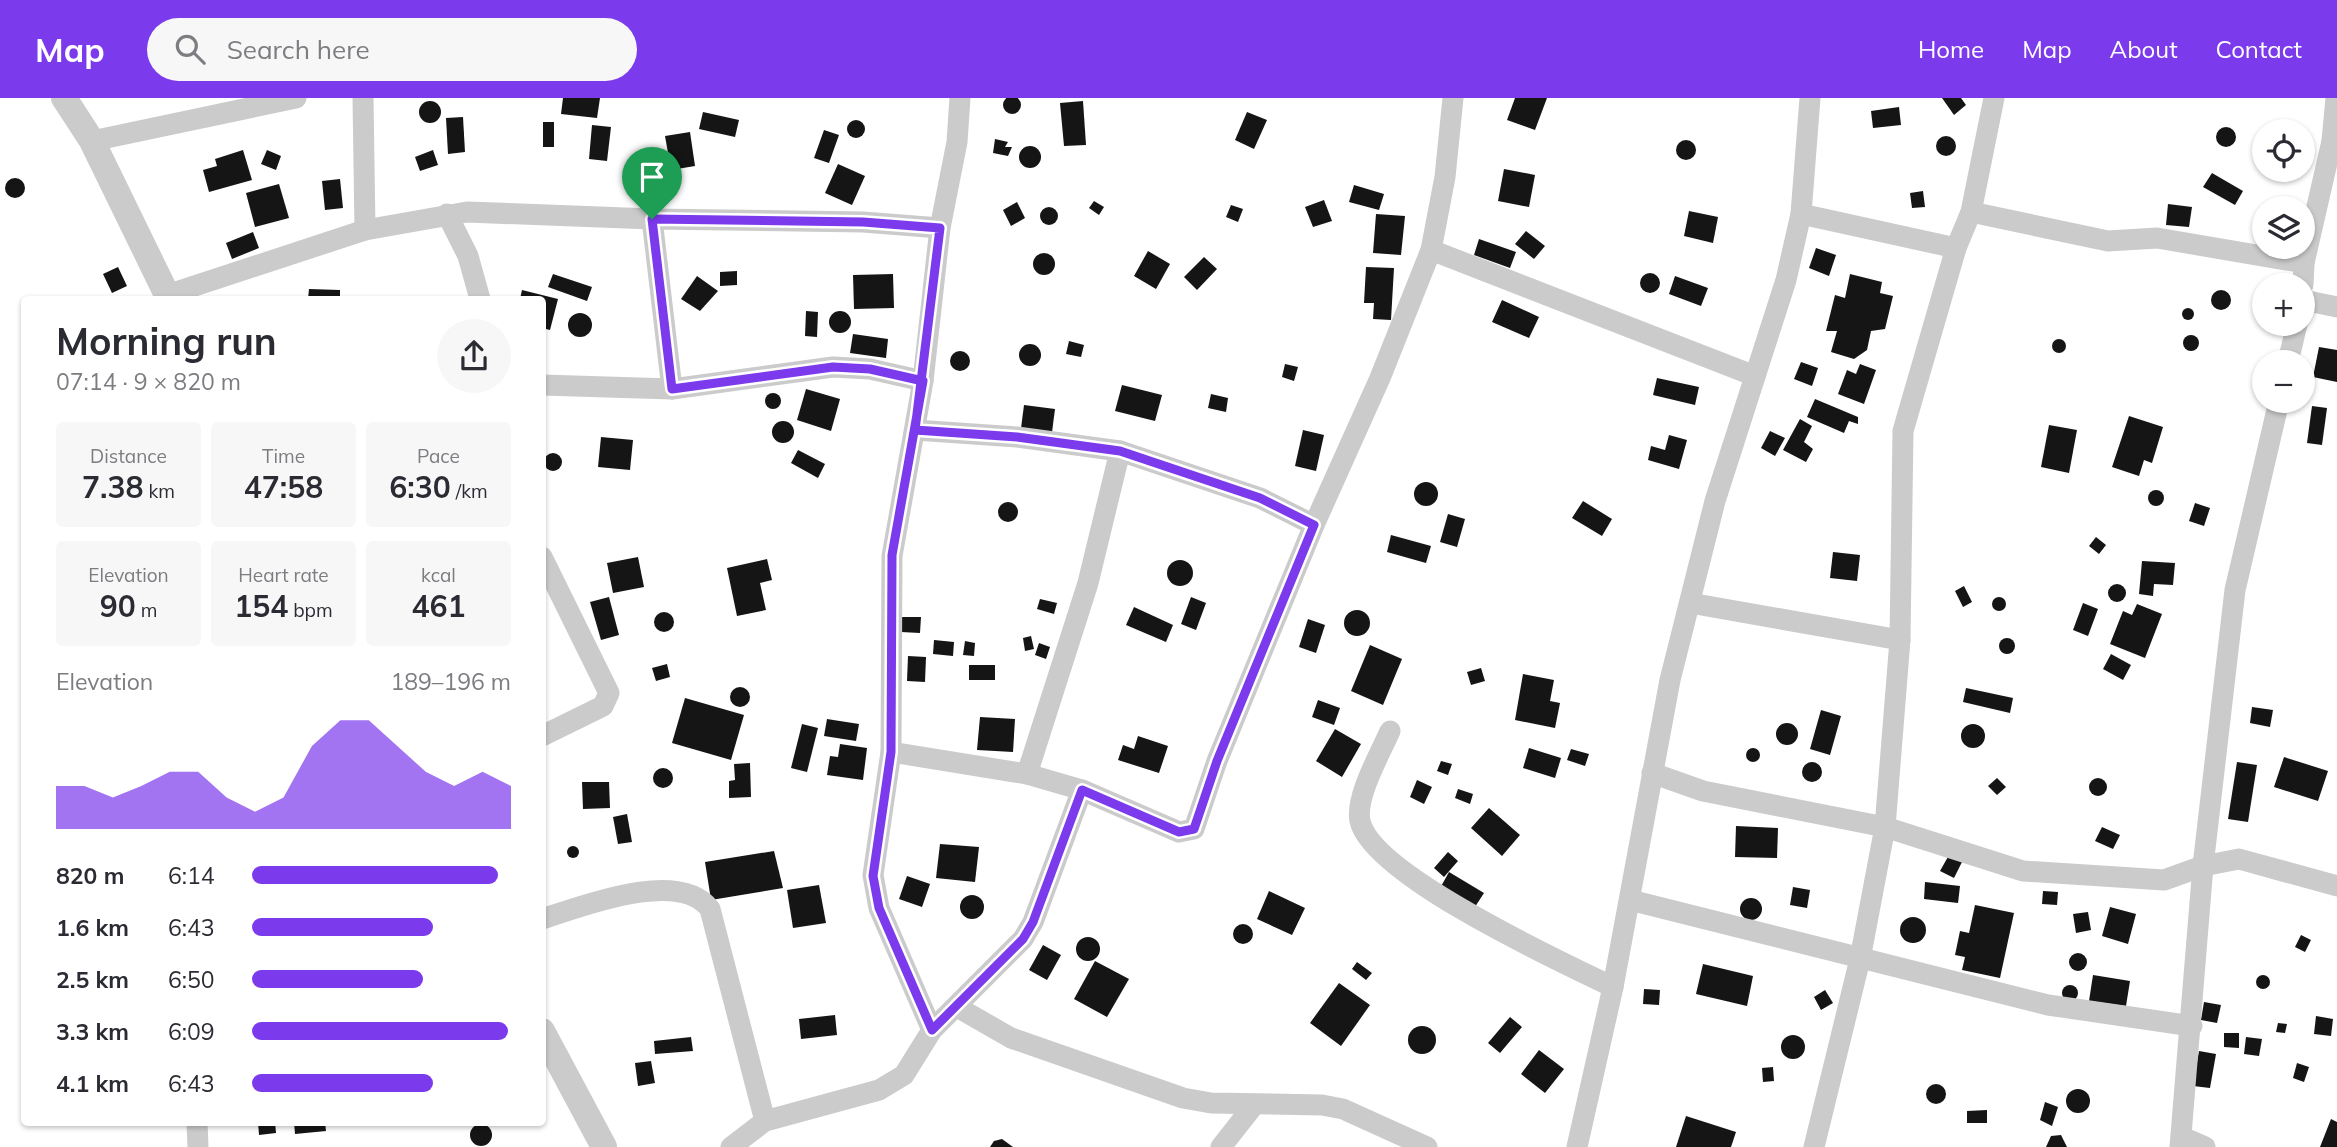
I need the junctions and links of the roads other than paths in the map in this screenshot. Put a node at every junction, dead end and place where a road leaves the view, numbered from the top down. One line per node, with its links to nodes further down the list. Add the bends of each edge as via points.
1 (64, 98): 9 (street)
2 (296, 98): 9 (street)
3 (363, 98): 16 (street)
4 (960, 98): 15 (street, via 957,142)
5 (1452, 98): 18 (street, via 1445,177)
6 (1810, 98): 13 (street)
7 (1994, 98): 11 (street)
8 (2336, 98): 10 (street)
9 (92, 141): 21 (street)
10 (2334, 142): 19 (street)
11 (1971, 212): 17 (street); 19 (street, via 2108,240 2157,238)
12 (447, 214): 14 (street); 16 (street); 23 (street, via 468,256)
13 (1801, 214): 17 (street); 26 (street, via 1786,281)
14 (652, 219): 15 (street, via 863,222); 29 (street)
15 (940, 228): 27 (street)
16 (365, 230): 22 (street)
17 (1956, 248): 36 (street, via 1903,431)
18 (1430, 250): 26 (street); 33 (street, via 1380,378)
19 (2304, 263): 20 (street)
20 (2304, 273)
21 (168, 296)
22 (171, 296)
23 (479, 296)
24 (2315, 302): 25 (street)
25 (2337, 307)
26 (1755, 376): 35 (street, via 1715,501)
27 (923, 381): 29 (street, via 870,369 833,367); 31 (street)
28 (546, 385): 29 (street)
29 (672, 389)
30 (2276, 413): 44 (street, via 2237,581)
31 (915, 430): 32 (street); 39 (street, via 892,555)
32 (1120, 451): 33 (street, via 1260,498); 41 (street, via 1088,583)
33 (1314, 525): 42 (street, via 1217,761 1194,829 1179,832)
34 (546, 565): 38 (street, via 609,693 603,706)
35 (1690, 603): 36 (street); 40 (street)
36 (1900, 640): 43 (street)
37 (1390, 731): 49 (street, via 1360,803 1361,824 1377,850 1499,932)
38 (546, 734)
39 (891, 752): 41 (street); 52 (street, via 874,892)
40 (1652, 773): 43 (street, via 1703,791); 46 (street)
41 (1027, 774): 42 (street)
42 (1082, 790): 50 (street, via 1033,922 1023,939)
43 (1885, 827): 44 (street, via 2039,874 2164,880); 48 (street)
44 (2203, 866): 45 (street, via 2250,860); 51 (street)
45 (2337, 886)
46 (1630, 900): 48 (street); 49 (street)
47 (546, 918): 55 (street, via 605,899 670,889 704,901 710,909)
48 (1860, 959): 51 (street, via 2048,1005); 64 (street)
49 (1613, 986): 63 (street)
50 (957, 1007): 52 (street); 54 (street, via 1011,1038 1183,1098)
51 (2192, 1026): 57 (street)
52 (932, 1030): 55 (street, via 911,1066 895,1082)
53 (546, 1038): 60 (street)
54 (1254, 1105): 58 (street, via 1343,1109); 62 (street)
55 (765, 1121): 61 (street)
56 (197, 1126): 59 (street)
57 (2181, 1142): 65 (street)
58 (1417, 1145)
59 (198, 1147)
60 (604, 1147)
61 (731, 1147)
62 (1221, 1147)
63 (1577, 1147)
64 (1814, 1147)
65 (2205, 1147)

